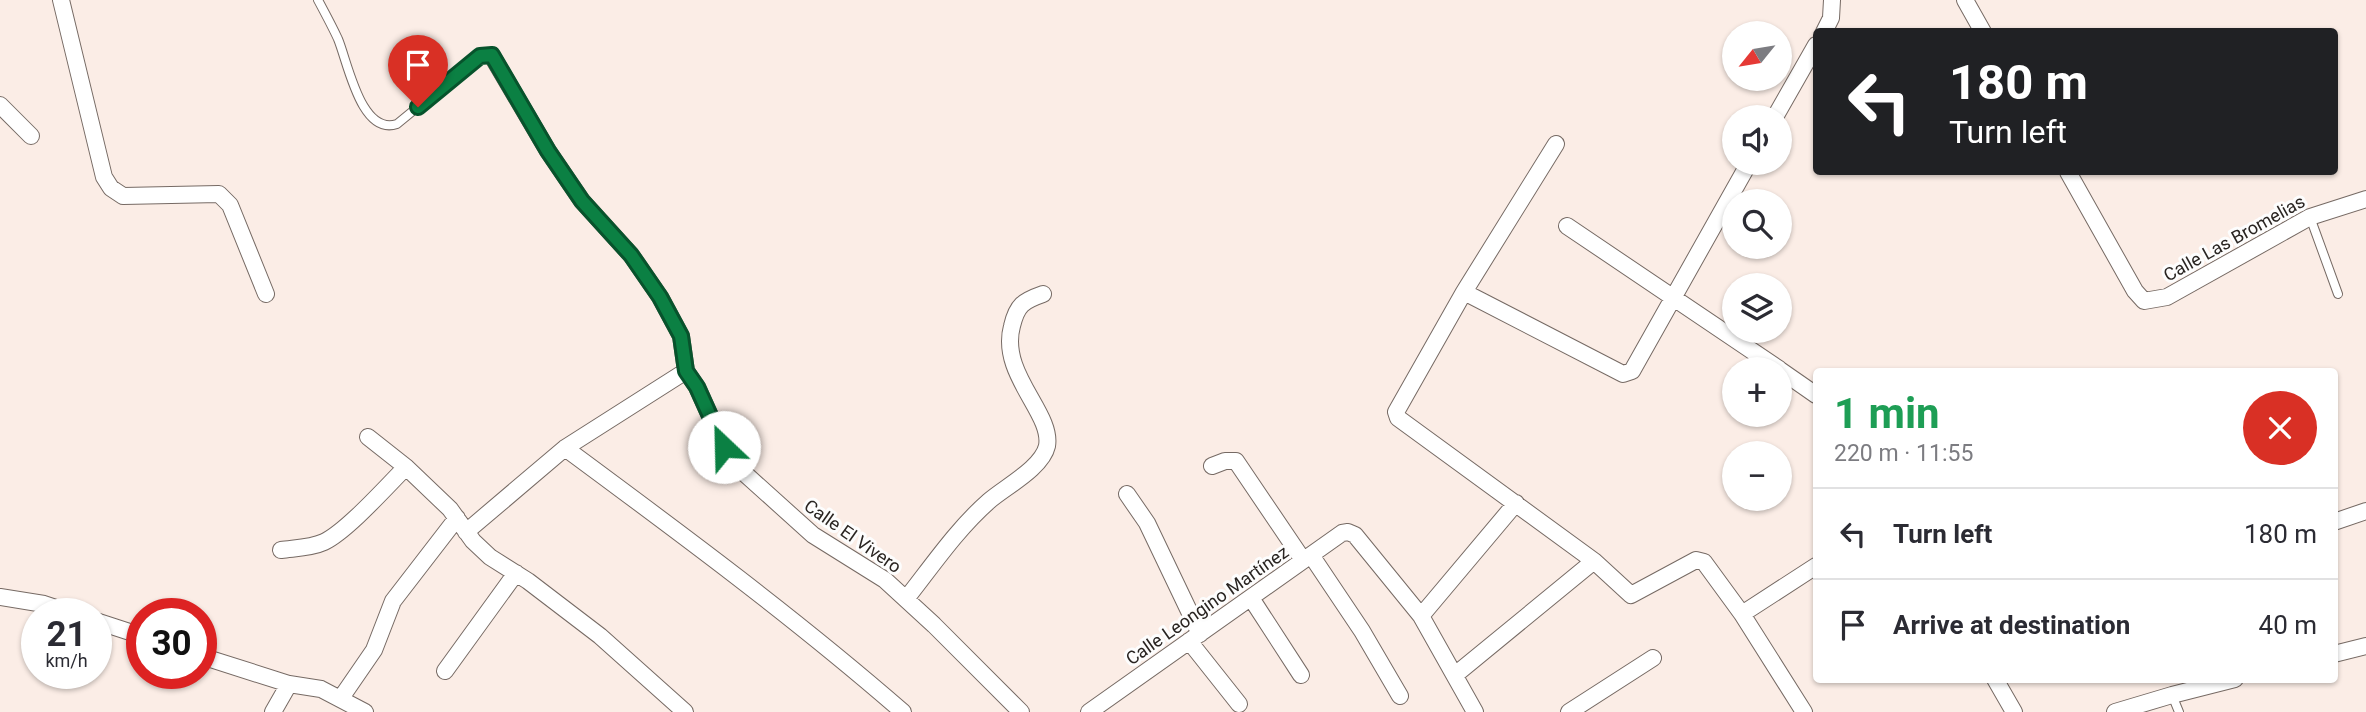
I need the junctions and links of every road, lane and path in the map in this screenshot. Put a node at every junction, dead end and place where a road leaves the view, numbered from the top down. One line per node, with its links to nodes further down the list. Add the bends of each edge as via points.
1 (61, 0): 19 (street, via 104,177 111,188 123,197 225,197)
2 (318, 0): 8 (lane, via 361,101 378,124 397,124 480,56)
3 (1832, 0): 5 (street, via 1832,18)
4 (1965, 0): 6 (street)
5 (1826, 28)
6 (1981, 28)
7 (1813, 50): 10 (street)
8 (492, 55): 24 (street, Calle El Vivero, via 582,201 631,255 660,297 681,336)
9 (0, 105): 11 (street)
10 (1782, 105)
11 (31, 136)
12 (1556, 144): 18 (street)
13 (1742, 175): 22 (street)
14 (2070, 175): 16 (street, Calle Las Bromelias, via 2144,301 2167,297)
15 (2366, 199): 16 (street, Calle Las Bromelias)
16 (2310, 217): 21 (lane)
17 (1567, 226): 22 (street)
18 (1464, 292): 22 (street, via 1623,374 1632,371); 32 (street, via 1396,412 1398,418)
19 (266, 294)
20 (1043, 294): 43 (street, via 1016,310 1009,334 1011,358 1045,427 1046,447 1038,463 988,502 952,540)
21 (2338, 294)
22 (1672, 297): 23 (street)
23 (1760, 357)
24 (686, 371): 28 (street); 43 (street, Calle El Vivero, via 724,447 743,472 813,535 885,580)
25 (1792, 379): 26 (street)
26 (1813, 393)
27 (368, 437): 30 (street)
28 (565, 448): 35 (street); 65 (street, via 705,551)
29 (1212, 466): 37 (street, via 1236,461)
30 (407, 467): 35 (street); 36 (street, via 326,541)
31 (1127, 494): 47 (street, via 1147,523)
32 (1516, 503): 38 (street); 46 (street)
33 (2366, 511): 34 (street)
34 (2338, 521)
35 (461, 525): 40 (street, via 490,557); 60 (street, via 393,601 374,650)
36 (281, 550)
37 (1307, 558): 42 (street, Calle Leongino Martínez); 46 (street, Calle Leongino Martínez, via 1342,533 1355,535); 59 (street, via 1362,631)
38 (1594, 561): 45 (street, via 1631,595 1700,559); 54 (street)
39 (1813, 568): 45 (street)
40 (516, 573): 52 (street); 64 (street, via 600,636)
41 (0, 597): 44 (street)
42 (1251, 598): 47 (street, Calle Leongino Martínez); 53 (street)
43 (906, 599): 66 (street, Calle El Vivero)
44 (21, 600)
45 (1742, 614): 70 (street)
46 (1422, 617): 54 (street)
47 (1194, 638): 61 (street); 67 (street, Calle Leongino Martínez)
48 (2366, 646): 49 (street)
49 (2338, 653)
50 (1653, 659): 69 (street)
51 (217, 661): 57 (street)
52 (445, 670)
53 (1301, 675)
54 (1455, 675): 68 (street)
55 (1997, 683): 71 (street)
56 (2219, 683): 58 (street)
57 (289, 684): 60 (street); 62 (street)
58 (2172, 695): 72 (street); 73 (lane)
59 (1400, 696)
60 (341, 698): 63 (street)
61 (1239, 704)
62 (273, 712)
63 (365, 712)
64 (685, 712)
65 (903, 712)
66 (1021, 712)
67 (1089, 712)
68 (1475, 712)
69 (1569, 712)
70 (1804, 712)
71 (2014, 712)
72 (2115, 712)
73 (2179, 712)

